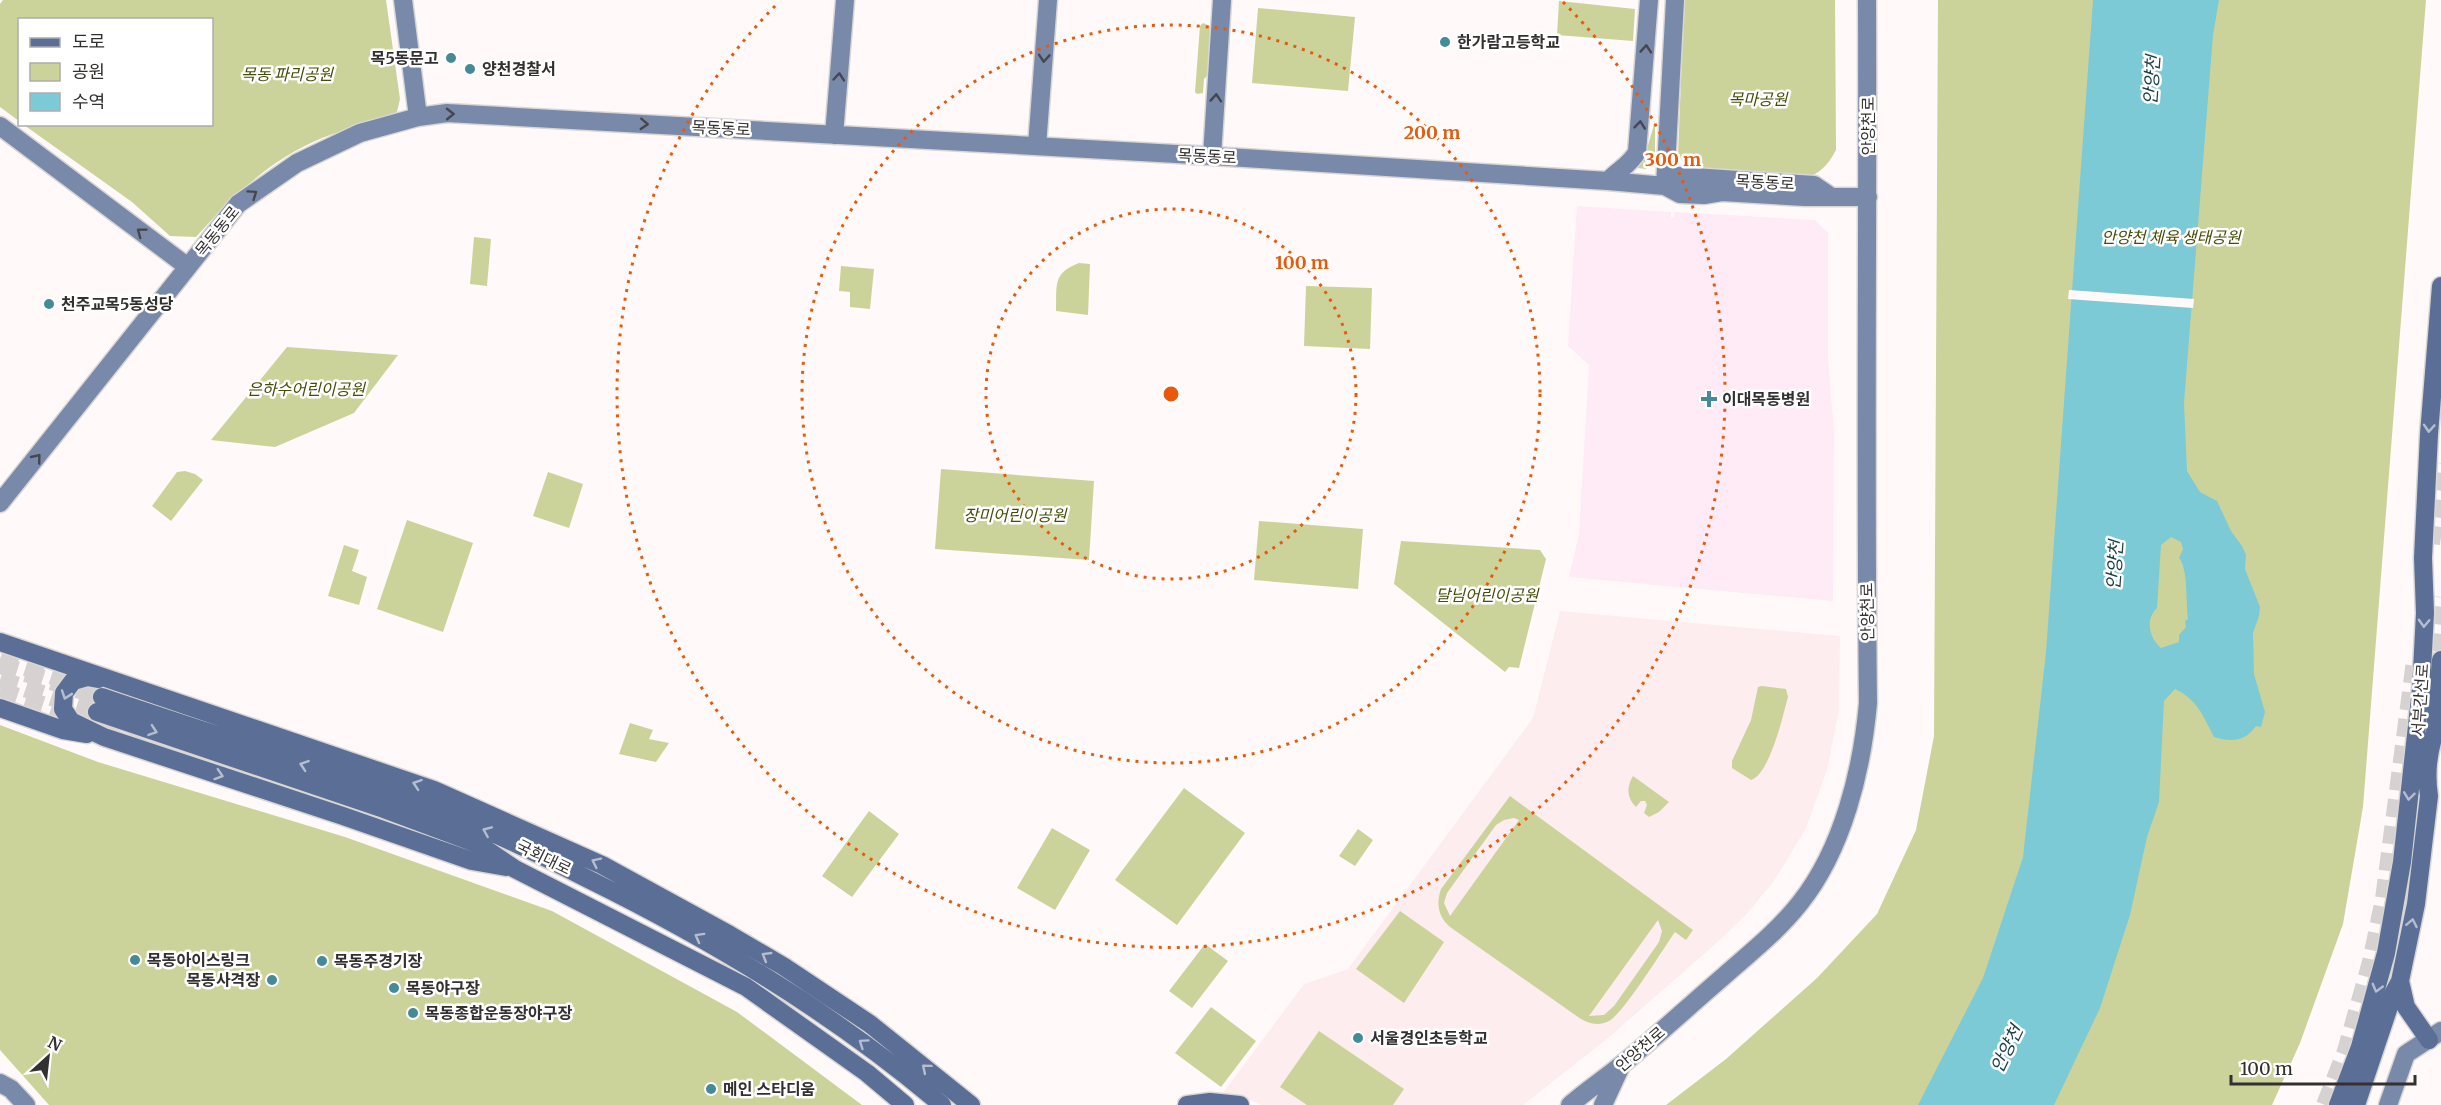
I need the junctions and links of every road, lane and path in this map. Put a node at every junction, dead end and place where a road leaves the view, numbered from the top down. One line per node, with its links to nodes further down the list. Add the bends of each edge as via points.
1 (403, 0): 8 (main road)
2 (845, 0): 10 (main road, one-way to 2)
3 (1048, 0): 11 (main road, one-way to 11)
4 (1222, 0): 12 (main road, one-way to 4)
5 (1649, 0): 13 (main road, one-way to 5, via 1637,152)
6 (1675, 0): 14 (main road)
7 (1867, 0): 15 (main road, 안양천로)
8 (418, 117): 10 (main road, 목동동로, one-way to 10, via 447,113); 16 (main road, 목동동로, one-way to 8, via 237,204 297,163 360,133)
9 (0, 126): 16 (main road, one-way to 9)
10 (834, 135): 11 (main road, 목동동로)
11 (1037, 146): 12 (main road, 목동동로)
12 (1212, 156): 13 (main road, 목동동로)
13 (1608, 181): 14 (main road, 목동동로)
14 (1665, 186): 15 (main road, 목동동로, via 1680,194)
15 (1868, 197): 30 (main road, 안양천로, via 1868,703 1854,790 1839,831 1801,902 1772,933)
16 (188, 267): 18 (main road, 목동동로, one-way to 16)
17 (2441, 286): 40 (main road, 서부간선로, one-way to 40, via 2428,434 2421,688 2402,862 2386,953 2360,1047)
18 (0, 504)
19 (0, 642): 21 (main road)
20 (2441, 660): 24 (main road, 서부간선로)
21 (114, 682): 23 (main road, one-way to 23, via 87,677 73,681 62,700 71,721); 35 (main road, one-way to 21, via 870,1024 783,966 602,865 434,790)
22 (0, 708): 23 (main road, via 63,730)
23 (104, 737): 27 (main road, one-way to 27, via 472,861)
24 (2438, 740): 26 (main road, 서부간선로, via 2431,742)
25 (2441, 775): 26 (main road)
26 (2429, 796): 28 (main road, 서부간선로, one-way to 26, via 2416,904)
27 (515, 869): 33 (main road, 국회대로, via 746,987 867,1073); 34 (main road, 국회대로, one-way to 27, via 900,1069 727,952 518,844 446,814 100,705 468,840)
28 (2400, 981): 29 (main road, via 2406,1007); 41 (main road, 서부간선로)
29 (2435, 1035): 42 (main road, via 2406,1054)
30 (1622, 1065): 38 (main road, 안양천로); 39 (main road)
31 (0, 1083): 32 (main road)
32 (26, 1105)
33 (905, 1105)
34 (942, 1105)
35 (971, 1105)
36 (1187, 1105): 37 (main road)
37 (1240, 1105)
38 (1570, 1105)
39 (1603, 1105)
40 (2338, 1105)
41 (2356, 1105)
42 (2388, 1105)

